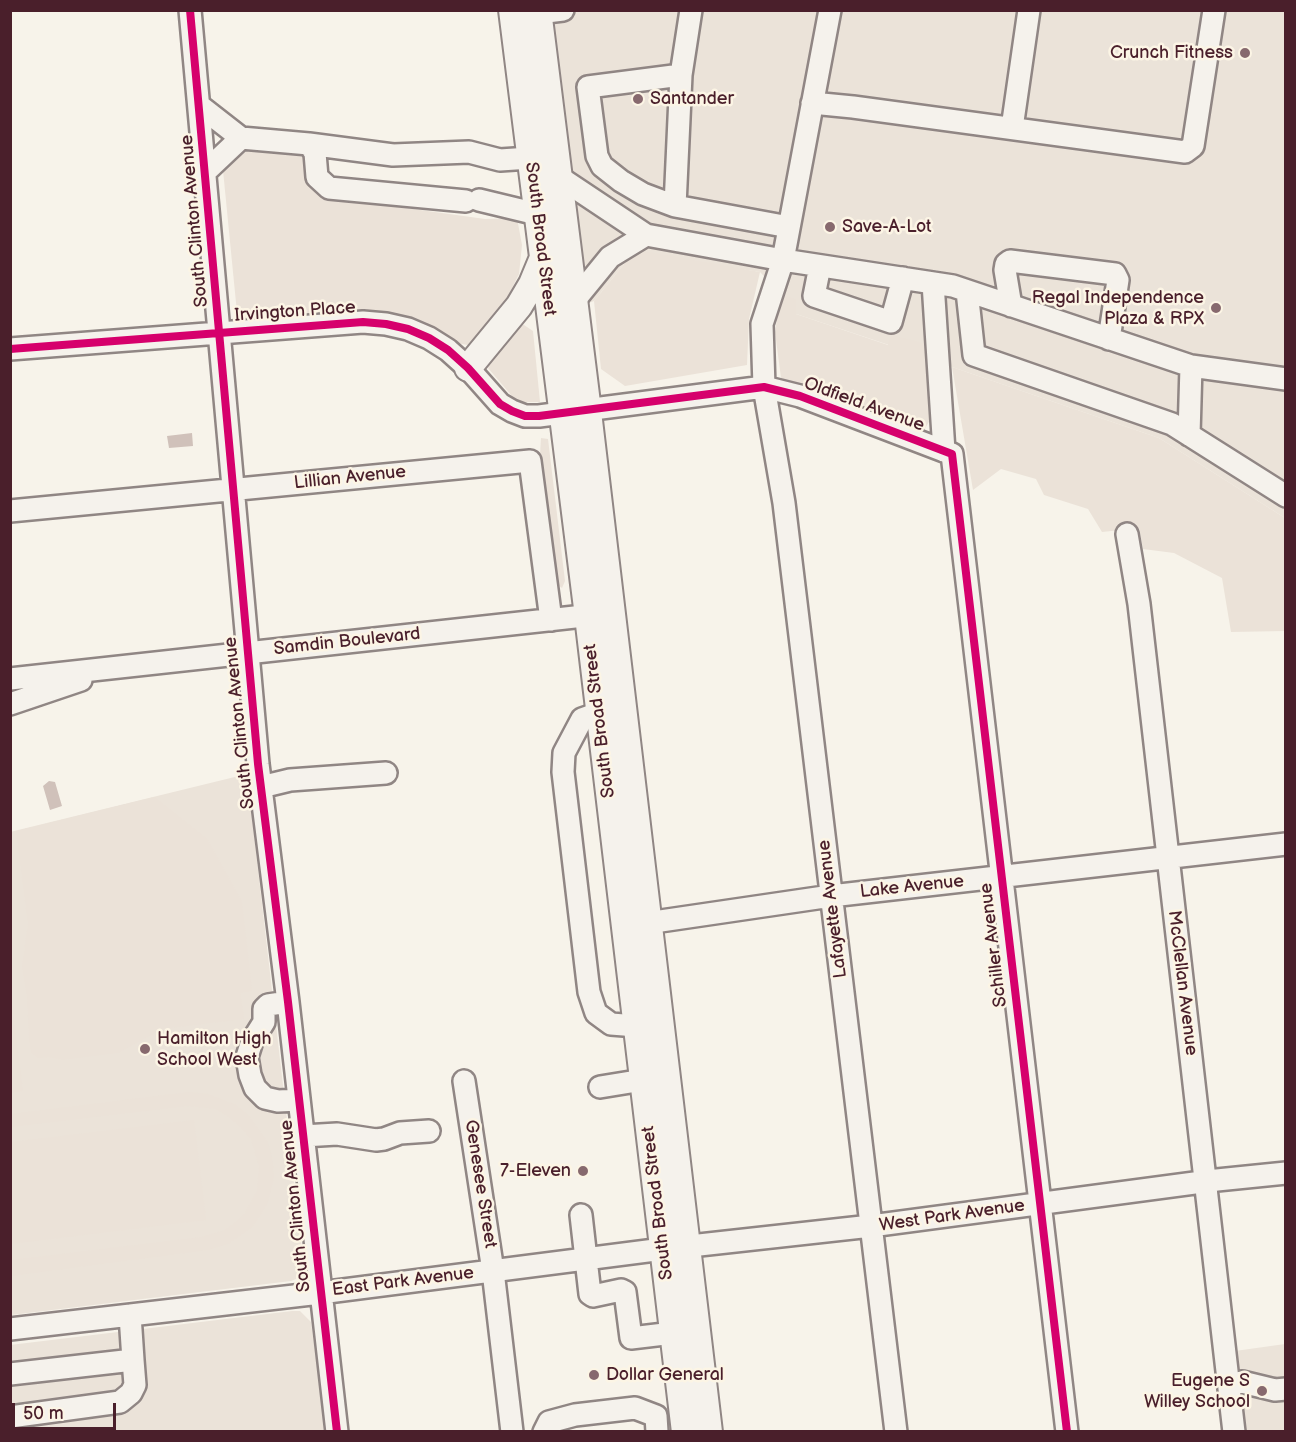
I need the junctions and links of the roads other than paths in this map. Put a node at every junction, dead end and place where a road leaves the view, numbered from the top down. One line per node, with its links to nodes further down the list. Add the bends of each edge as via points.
1 (190, 10): 10 (street, South Clinton Avenue)
2 (512, 10): 14 (main road, South Broad Street)
3 (691, 10): 8 (street)
4 (830, 10): 9 (street, Lafayette Avenue)
5 (1029, 10): 11 (street)
6 (1214, 10): 11 (street, via 1190,150 1179,152)
7 (546, 11): 16 (main road, South Broad Street)
8 (681, 75): 17 (street); 17 (street, via 588,87 597,156 602,166 643,194)
9 (812, 103): 11 (street); 19 (street, Lafayette Avenue)
10 (200, 106): 12 (street); 15 (street, South Clinton Avenue)
11 (1012, 128)
12 (241, 138): 13 (street); 15 (street)
13 (312, 148): 14 (street, via 393,155 469,153 500,160); 18 (street, via 317,177 329,188 472,201)
14 (530, 158): 18 (main road, South Broad Street)
15 (206, 172): 29 (street, South Clinton Avenue)
16 (559, 177): 20 (street); 27 (main road, South Broad Street)
17 (675, 206): 19 (street)
18 (537, 214): 21 (main road, South Broad Street)
19 (789, 227): 22 (street, Lafayette Avenue)
20 (646, 235): 22 (street); 27 (street, via 610,257)
21 (542, 260): 33 (main road, via 519,306); 37 (main road, South Broad Street)
22 (783, 260): 23 (street); 35 (street, Lafayette Avenue, via 762,324)
23 (820, 266): 24 (street); 24 (street, via 814,296 891,322)
24 (903, 279): 25 (street)
25 (933, 283): 26 (street); 39 (street, Schiller Avenue)
26 (967, 291): 28 (street); 38 (street, via 974,355 1172,424)
27 (574, 301): 36 (main road, South Broad Street)
28 (1011, 306): 30 (street); 30 (street, via 1005,270 1010,261 1115,274 1118,280)
29 (220, 333): 31 (street, Irvington Place); 33 (street, Irvington Place, via 363,322 386,324 429,338); 40 (street, South Clinton Avenue)
30 (1109, 339): 32 (street)
31 (17, 347)
32 (1191, 366): 34 (street); 38 (street)
33 (468, 368): 37 (street, Irvington Place, via 500,404 512,411 525,416)
34 (1286, 379)
35 (764, 387): 36 (street, Irvington Place); 39 (street, Oldfield Avenue, via 800,396); 56 (street, Lafayette Avenue, via 784,503)
36 (588, 410): 37 (street, Irvington Place); 44 (main road, South Broad Street)
37 (562, 412): 44 (main road, South Broad Street)
38 (1189, 435): 41 (street)
39 (948, 452): 55 (street, Schiller Avenue)
40 (233, 489): 42 (street, Lillian Avenue); 45 (street, Lillian Avenue, via 530,461); 46 (street, South Clinton Avenue)
41 (1286, 496)
42 (10, 511)
43 (1127, 534): 54 (street, McClellan Avenue, via 1140,614)
44 (600, 614): 45 (street, Samdin Boulevard); 50 (main road, South Broad Street); 57 (main road, South Broad Street)
45 (550, 620): 46 (street, Samdin Boulevard)
46 (248, 653): 47 (street, Samdin Boulevard); 52 (street, South Clinton Avenue)
47 (118, 667): 48 (street, Samdin Boulevard); 49 (street)
48 (10, 679)
49 (10, 704)
50 (598, 713): 59 (main road, South Broad Street); 59 (street, via 582,719 564,753 563,772 589,992 596,1013 611,1024)
51 (386, 773): 52 (street, via 290,780)
52 (261, 787): 58 (street, South Clinton Avenue)
53 (1286, 844): 54 (street, Lake Avenue)
54 (1167, 858): 55 (street, Lake Avenue); 67 (street, McClellan Avenue)
55 (1001, 877): 56 (street, Lake Avenue); 68 (street, Schiller Avenue)
56 (831, 896): 57 (street, Lake Avenue); 70 (street, Lafayette Avenue)
57 (647, 923): 71 (main road, South Broad Street)
58 (288, 1002): 63 (street, South Clinton Avenue); 63 (street, via 264,1009 264,1022 247,1057 255,1088 266,1098)
59 (637, 1026): 61 (main road, South Broad Street)
60 (464, 1080): 74 (street, Genesee Street)
61 (643, 1080): 62 (street); 72 (main road, South Broad Street)
62 (600, 1087)
63 (299, 1100): 65 (street, South Clinton Avenue)
64 (429, 1131): 65 (street, via 400,1133 384,1139 337,1134)
65 (303, 1136): 75 (street, South Clinton Avenue)
66 (1286, 1173): 67 (street, West Park Avenue)
67 (1206, 1181): 68 (street, West Park Avenue); 81 (street, McClellan Avenue)
68 (1040, 1204): 70 (street, West Park Avenue); 91 (street, Schiller Avenue)
69 (581, 1215): 73 (street)
70 (871, 1226): 71 (street, West Park Avenue); 90 (street, Lafayette Avenue)
71 (689, 1247): 72 (street, East Park Avenue); 89 (main road, South Broad Street)
72 (663, 1249): 73 (street, East Park Avenue); 78 (main road, South Broad Street)
73 (586, 1259): 74 (street, East Park Avenue); 78 (street, via 590,1294 625,1292 631,1338)
74 (493, 1271): 75 (street, East Park Avenue); 87 (street, Genesee Street)
75 (320, 1293): 76 (street, East Park Avenue); 86 (street, South Clinton Avenue)
76 (130, 1315): 77 (street, East Park Avenue); 79 (street)
77 (10, 1329)
78 (674, 1333): 84 (main road, South Broad Street)
79 (133, 1360): 80 (street); 83 (street, via 135,1385 120,1402)
80 (10, 1374)
81 (1229, 1385): 82 (street, via 1242,1382); 92 (street, McClellan Avenue)
82 (1280, 1389)
83 (10, 1417)
84 (685, 1426): 85 (street)
85 (657, 1428): 88 (street, via 656,1416 635,1408 575,1415 549,1422)
86 (337, 1431)
87 (512, 1431)
88 (544, 1431)
89 (709, 1431)
90 (896, 1431)
91 (1067, 1431)
92 (1234, 1431)

